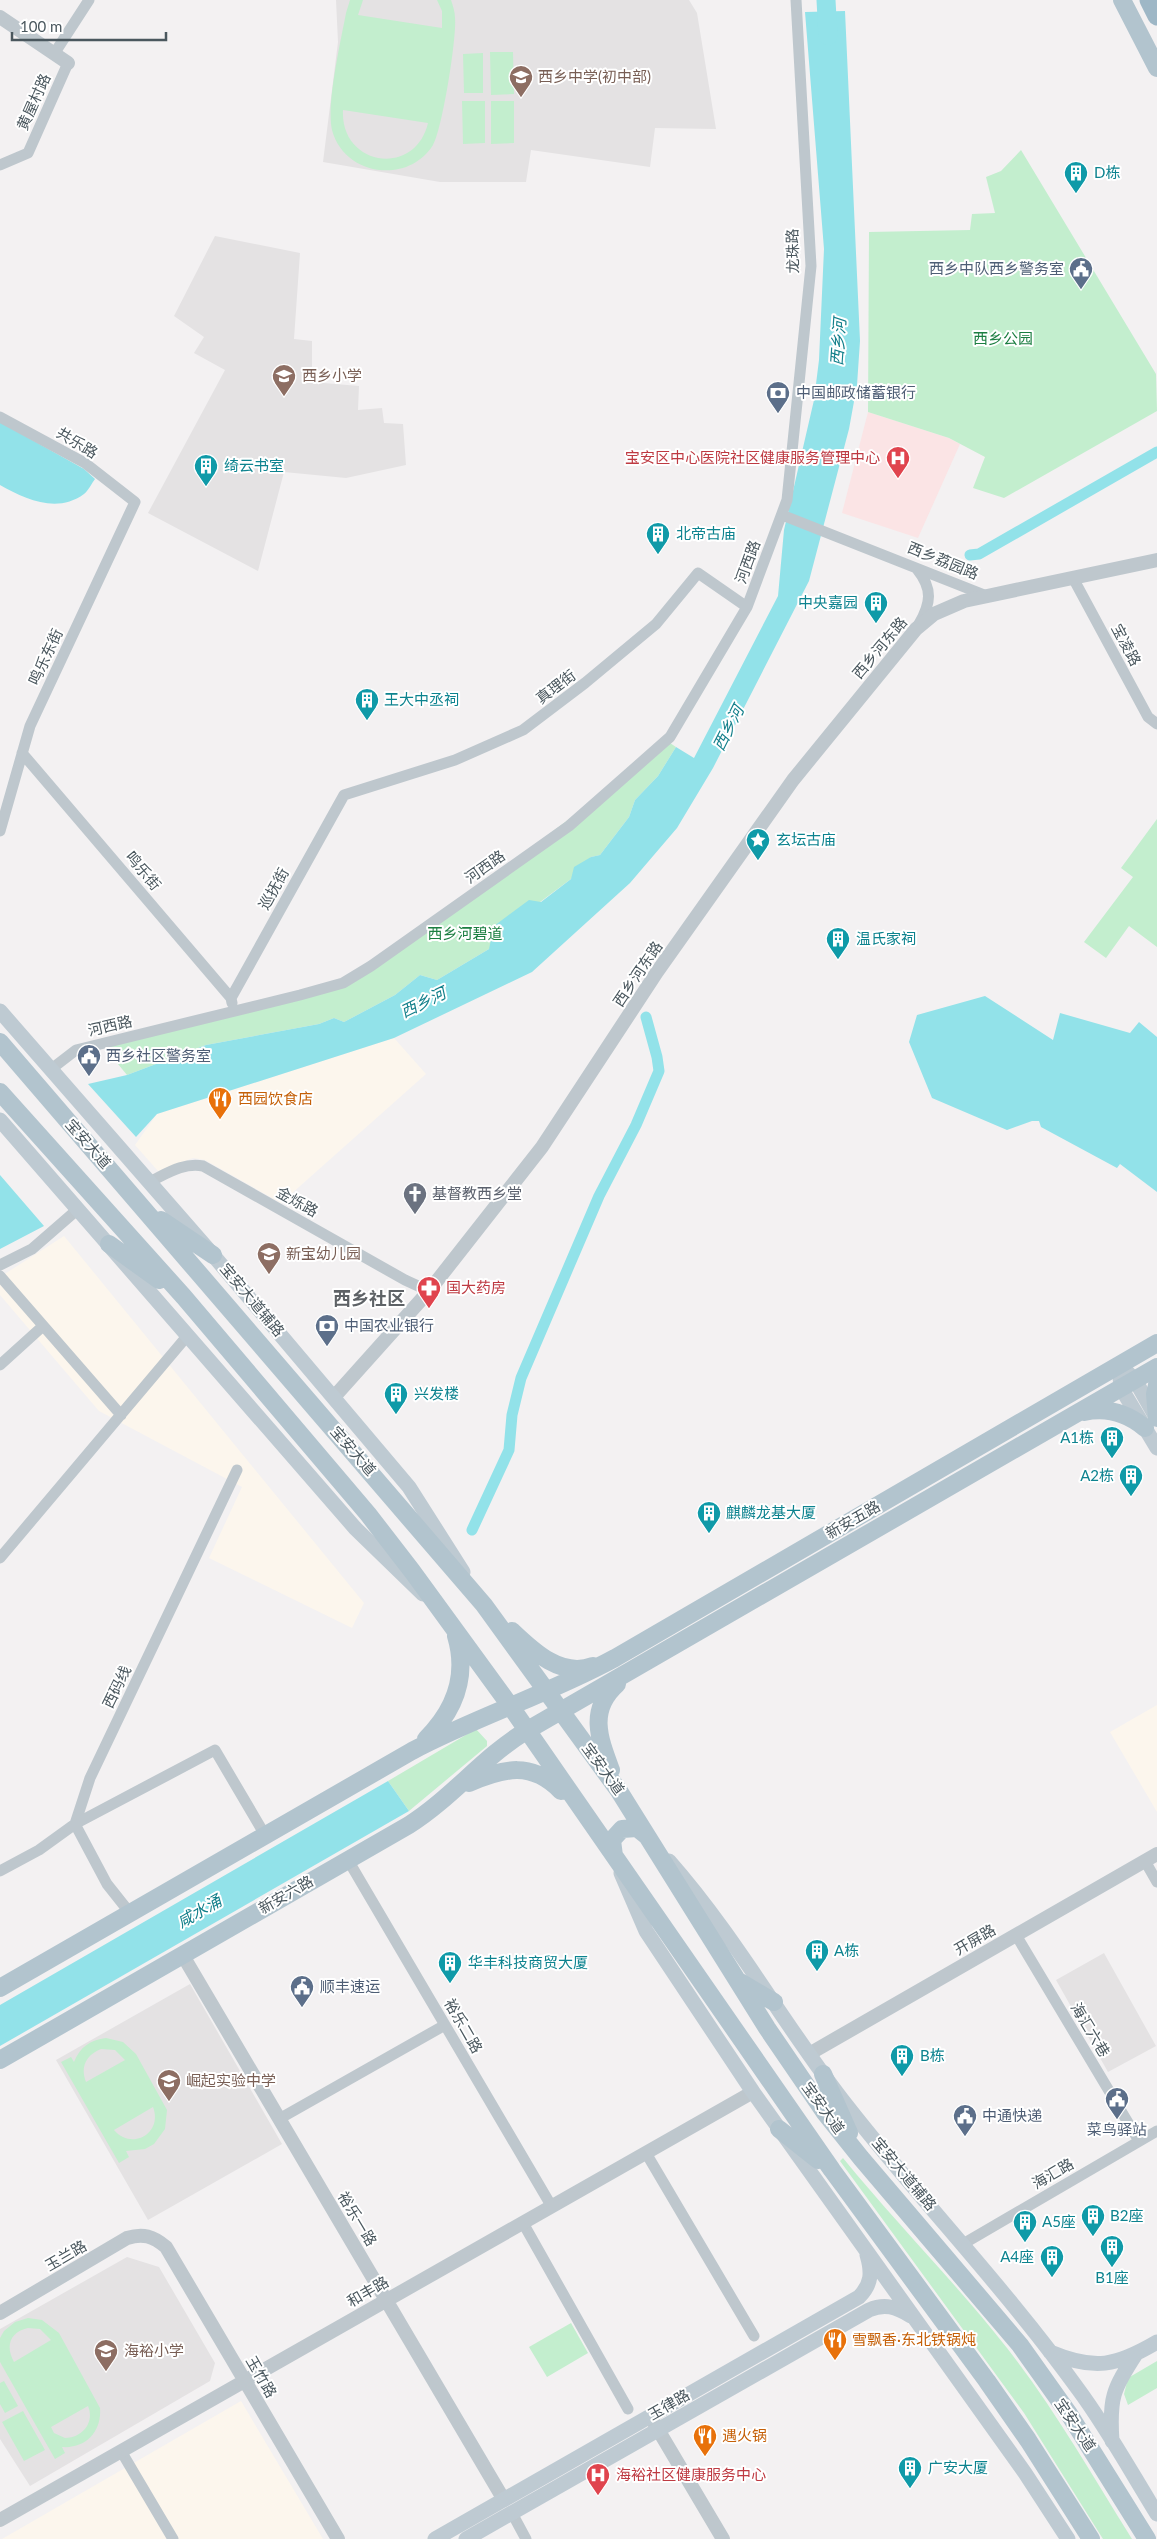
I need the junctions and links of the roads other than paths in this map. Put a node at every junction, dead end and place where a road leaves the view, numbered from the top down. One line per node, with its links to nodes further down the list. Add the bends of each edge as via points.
1 (89, 0): 7 (street)
2 (796, 0): 12 (street, 龙珠路, via 811,266)
3 (1122, 0): 9 (main road)
4 (1149, 0): 5 (highway)
5 (1157, 16)
6 (0, 17): 7 (street)
7 (54, 54): 8 (street)
8 (68, 63): 10 (street, 黄屋村路, via 28,153)
9 (1157, 68)
10 (0, 165)
11 (0, 417): 13 (street, 共乐路, via 85,463)
12 (787, 500): 14 (street, 河西路)
13 (134, 502): 22 (street, 鸣乐东街, via 30,726)
14 (782, 515): 16 (street, 西乡荔园路); 19 (street, 河西路)
15 (1157, 560): 17 (street, 西乡荔园路)
16 (916, 568): 18 (street, 西乡荔园路); 20 (street, via 927,583 930,596)
17 (1073, 578): 18 (street, 西乡荔园路); 21 (street, 宝凌路, via 1148,716)
18 (987, 596): 20 (street, 西乡河东路, via 951,606 934,614)
19 (747, 607): 23 (street, 真理街, via 698,573 656,624 523,730 455,760); 27 (street, 河西路, via 670,737 569,826 356,976 343,983)
20 (916, 629): 39 (street, 西乡河东路, via 793,780 657,972 542,1147)
21 (1157, 724)
22 (22, 753): 24 (street, 鸣乐东街); 25 (street, 鸣乐街)
23 (344, 795): 25 (street, 巡抚街)
24 (0, 831)
25 (231, 998): 27 (street, 鸣乐街)
26 (0, 1011): 29 (main road, 宝安大道辅路)
27 (234, 1012): 29 (street, 河西路, via 76,1050)
28 (0, 1042): 34 (main road, 宝安大道)
29 (50, 1070): 32 (main road, 宝安大道辅路)
30 (0, 1092): 40 (main road, 宝安大道)
31 (2, 1127): 33 (main road)
32 (149, 1182): 36 (main road, 宝安大道辅路); 39 (street, 金烁路, via 184,1166 203,1166 405,1280)
33 (76, 1206): 35 (main road); 37 (street, via 32,1249)
34 (141, 1206): 36 (main road); 56 (main road, 宝安大道)
35 (109, 1244): 40 (main road); 42 (main road)
36 (213, 1255): 49 (main road, 宝安大道辅路)
37 (0, 1266)
38 (0, 1276): 41 (street)
39 (429, 1290): 49 (street, 西乡河东路)
40 (184, 1298): 57 (main road, 宝安大道, via 368,1514)
41 (44, 1326): 44 (street); 50 (street)
42 (188, 1335): 50 (street); 57 (main road, via 354,1528)
43 (1157, 1343): 45 (main road, 新安五路)
44 (0, 1365)
45 (1119, 1365): 47 (main road); 58 (main road, 新安五路)
46 (1157, 1367): 47 (main road, 新安五路)
47 (1128, 1384): 51 (main road, 新安五路); 52 (main road)
48 (1157, 1384): 52 (main road)
49 (334, 1397): 56 (main road, 宝安大道辅路, via 421,1503)
50 (121, 1415): 55 (street)
51 (1074, 1415): 52 (main road, via 1107,1410); 59 (main road, 新安五路)
52 (1153, 1422): 53 (main road)
53 (1157, 1448)
54 (237, 1470): 68 (street, 西码线, via 90,1778)
55 (0, 1558)
56 (484, 1605): 58 (main road, via 532,1650 559,1666 587,1669); 60 (main road, 宝安大道)
57 (453, 1626): 61 (main road, 宝安大道); 64 (main road, via 461,1656 458,1690 437,1727)
58 (615, 1658): 60 (main road, 新安五路)
59 (628, 1673): 62 (main road, 新安五路); 66 (main road, via 602,1699 598,1724)
60 (546, 1692): 61 (main road); 62 (main road, 宝安大道)
61 (511, 1707): 63 (main road, 宝安大道); 64 (main road)
62 (560, 1711): 63 (main road, 新安六路); 66 (main road, 宝安大道)
63 (526, 1730): 65 (main road, 新安六路, via 504,1745); 67 (main road, 宝安大道)
64 (412, 1751): 69 (main road)
65 (459, 1788): 67 (main road, via 497,1772 531,1772 552,1781); 73 (main road, 新安六路, via 423,1816)
66 (619, 1791): 70 (main road, 宝安大道)
67 (589, 1819): 72 (main road, 宝安大道)
68 (75, 1824): 69 (street, via 215,1750); 75 (street, via 39,1850); 77 (street, via 106,1884)
69 (266, 1835): 77 (main road)
70 (648, 1836): 72 (main road, via 636,1828 622,1829 612,1840); 80 (main road, 宝安大道); 82 (main road, 宝安大道辅路, via 698,1894)
71 (1157, 1854): 74 (street, 开屏路)
72 (614, 1856): 87 (main road, via 646,1931); 94 (main road, 宝安大道)
73 (348, 1860): 79 (main road, 新安六路); 83 (street, 裕乐二路)
74 (1144, 1861): 76 (street); 78 (street, 开屏路)
75 (0, 1871)
76 (1157, 1882)
77 (130, 1913): 81 (main road)
78 (1016, 1935): 84 (street, 开屏路); 91 (street, 海汇六巷)
79 (182, 1954): 85 (main road, 新安六路); 88 (street, 裕乐一路)
80 (737, 1980): 82 (main road); 93 (main road, 宝安大道, via 825,2113)
81 (0, 1988)
82 (774, 2002): 84 (main road, 宝安大道辅路)
83 (445, 2025): 88 (street); 95 (street, 裕乐二路)
84 (809, 2054): 86 (main road, 宝安大道辅路)
85 (0, 2060)
86 (823, 2074): 93 (main road); 98 (main road, 宝安大道辅路, via 890,2160)
87 (753, 2092): 89 (main road); 92 (street, 和丰路)
88 (279, 2119): 100 (street, 裕乐一路)
89 (779, 2129): 94 (main road); 99 (main road)
90 (1157, 2131): 91 (street, 海汇路)
91 (1139, 2141): 98 (street, 海汇路)
92 (646, 2153): 95 (street, 和丰路); 103 (street)
93 (861, 2158): 127 (main road, 宝安大道, via 1020,2345 1069,2414)
94 (832, 2170): 114 (main road, 宝安大道, via 987,2381)
95 (552, 2206): 96 (street, 和丰路)
96 (523, 2223): 100 (street, 和丰路); 108 (street)
97 (151, 2236): 101 (street, 玉兰路, via 127,2238); 107 (street, 玉竹路, via 166,2247)
98 (963, 2244): 105 (main road, 宝安大道辅路)
99 (866, 2251): 102 (main road); 109 (main road, 玉律路, via 870,2280 859,2297)
100 (386, 2300): 107 (street, 和丰路); 113 (street, 裕乐一路)
101 (0, 2313)
102 (913, 2317): 110 (main road, 玉律路, via 893,2307 878,2306); 124 (main road, via 1025,2473)
103 (754, 2336)
104 (1157, 2342): 106 (main road)
105 (1049, 2351): 106 (main road, via 1090,2365 1110,2363); 111 (main road, 宝安大道辅路, via 1079,2390)
106 (1136, 2354): 111 (main road, via 1112,2396)
107 (245, 2381): 112 (street, 和丰路); 119 (street, 玉竹路)
108 (628, 2409)
109 (650, 2416): 110 (street); 113 (main road, 玉律路)
110 (658, 2430): 115 (main road, 玉律路); 123 (street)
111 (1112, 2443): 116 (main road, 宝安大道辅路)
112 (121, 2452): 117 (street, 和丰路); 118 (street)
113 (504, 2500): 120 (main road, 玉律路)
114 (1072, 2508): 125 (main road); 126 (main road, 宝安大道)
115 (512, 2513): 121 (main road, 玉律路); 122 (street)
116 (1157, 2514)
117 (0, 2520)
118 (173, 2539)
119 (338, 2539)
120 (435, 2539)
121 (466, 2539)
122 (526, 2539)
123 (723, 2539)
124 (1068, 2539)
125 (1084, 2539)
126 (1091, 2539)
127 (1147, 2539)

